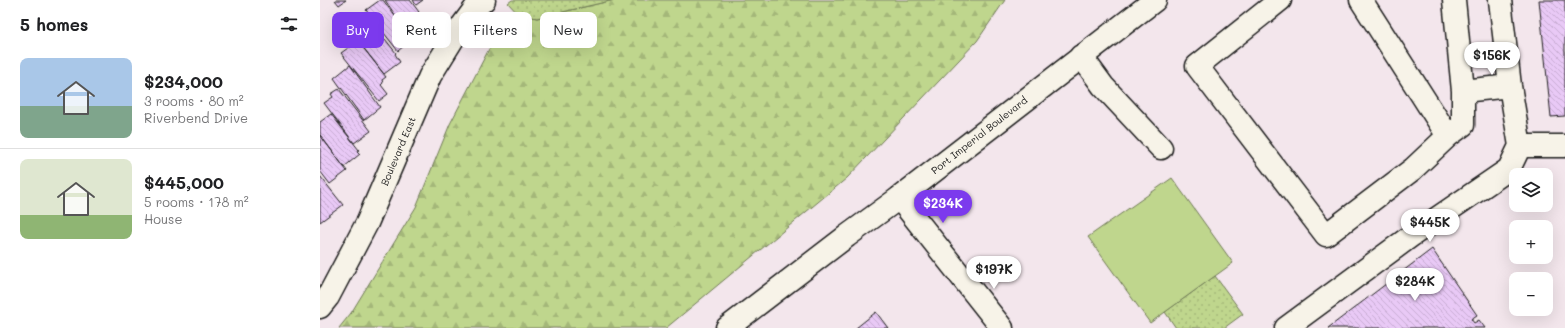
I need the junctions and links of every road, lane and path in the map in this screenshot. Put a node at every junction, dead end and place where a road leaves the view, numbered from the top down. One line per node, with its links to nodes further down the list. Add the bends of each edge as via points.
1 (484, 0): 15 (main road, Boulevard East, via 456,34 430,76 367,222 328,297)
2 (1155, 0): 7 (main road, Port Imperial Boulevard)
3 (1280, 0): 10 (main road, via 1197,66 1326,235 1413,169)
4 (1361, 0): 10 (main road)
5 (1454, 0): 9 (main road)
6 (1500, 0): 8 (main road)
7 (1081, 56): 13 (main road, via 1103,86); 14 (main road, Port Imperial Boulevard)
8 (1510, 86): 9 (main road); 11 (main road)
9 (1463, 91): 10 (main road, via 1463,125)
10 (1448, 136)
11 (1520, 146): 12 (main road); 18 (main road, via 1509,170 1411,236)
12 (1565, 146)
13 (1161, 148)
14 (899, 198): 16 (main road, Port Imperial Boulevard); 17 (main road)
15 (320, 307)
16 (727, 328)
17 (1002, 328)
18 (1286, 328)

